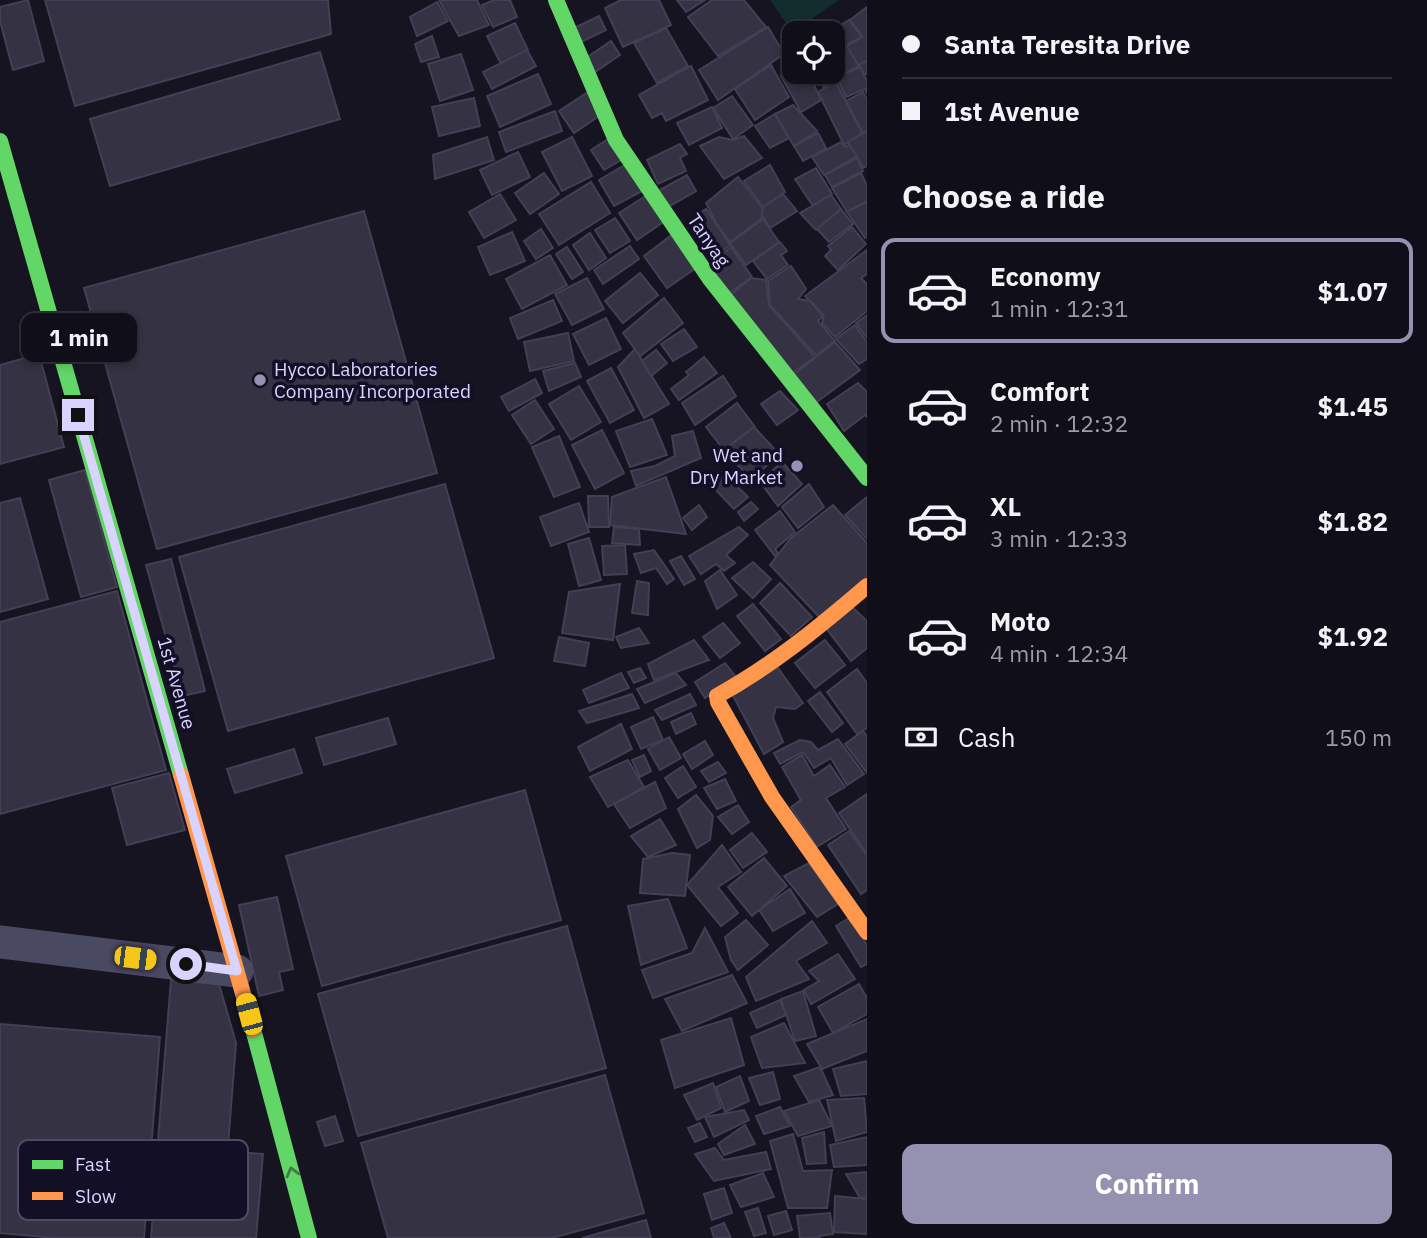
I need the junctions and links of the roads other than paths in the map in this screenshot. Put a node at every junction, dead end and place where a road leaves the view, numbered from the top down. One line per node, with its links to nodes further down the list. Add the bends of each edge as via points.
1 (556, 0): 3 (street, Tanyag, via 616,140 710,279)
2 (0, 141): 7 (street, 1st Avenue)
3 (867, 478)
4 (867, 586): 5 (street, via 803,641 717,696 772,797)
5 (867, 932)
6 (0, 942): 7 (street)
7 (237, 971): 8 (street, 1st Avenue, one-way to 7)
8 (309, 1238)

